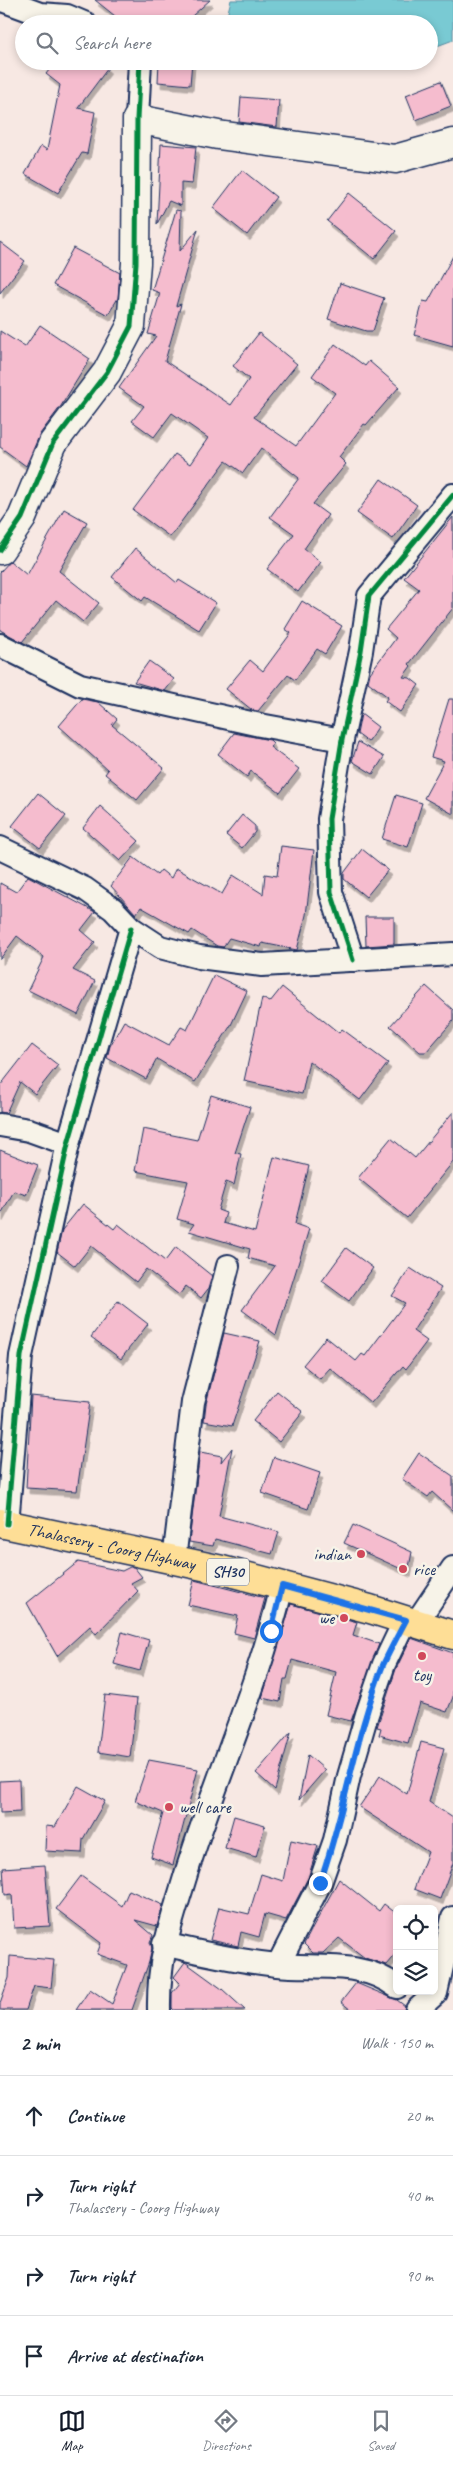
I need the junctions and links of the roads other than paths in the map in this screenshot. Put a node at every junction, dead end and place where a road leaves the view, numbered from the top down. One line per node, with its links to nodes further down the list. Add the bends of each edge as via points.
1 (2, 0): 2 (street, via 40,14)
2 (54, 15)
3 (140, 70): 4 (street)
4 (137, 119): 5 (street, via 218,135 395,159); 7 (street, via 136,263 131,326 107,372 53,443 22,518)
5 (453, 143)
6 (453, 494): 9 (street, via 368,596 361,650)
7 (0, 550)
8 (0, 645): 9 (street, via 80,685)
9 (342, 740): 13 (street, via 329,819 331,892)
10 (0, 848): 11 (street, via 84,889 113,909)
11 (131, 928): 13 (street, via 160,947 199,957 262,965); 15 (street)
12 (453, 954): 13 (street)
13 (353, 960)
14 (0, 1125): 15 (street, via 29,1130)
15 (68, 1144): 17 (street, via 21,1356)
16 (228, 1266): 18 (street, via 194,1402)
17 (3, 1524): 18 (main road, Thalassery - Coorg Highway / SH30)
18 (174, 1560): 20 (main road, Thalassery - Coorg Highway / SH30)
19 (453, 1568): 21 (street)
20 (282, 1586): 21 (main road, Thalassery - Coorg Highway / SH30); 24 (street, via 271,1631 206,1810)
21 (411, 1622): 22 (main road, Thalassery - Coorg Highway / SH30); 25 (street, via 384,1664 320,1883)
22 (453, 1635)
23 (453, 1918): 28 (street, via 436,1992)
24 (164, 1944): 25 (street, via 202,1954); 29 (street, via 158,1980)
25 (278, 1965): 26 (street, via 362,1971)
26 (393, 1985)
27 (406, 1995): 28 (street)
28 (419, 2008)
29 (159, 2010)

